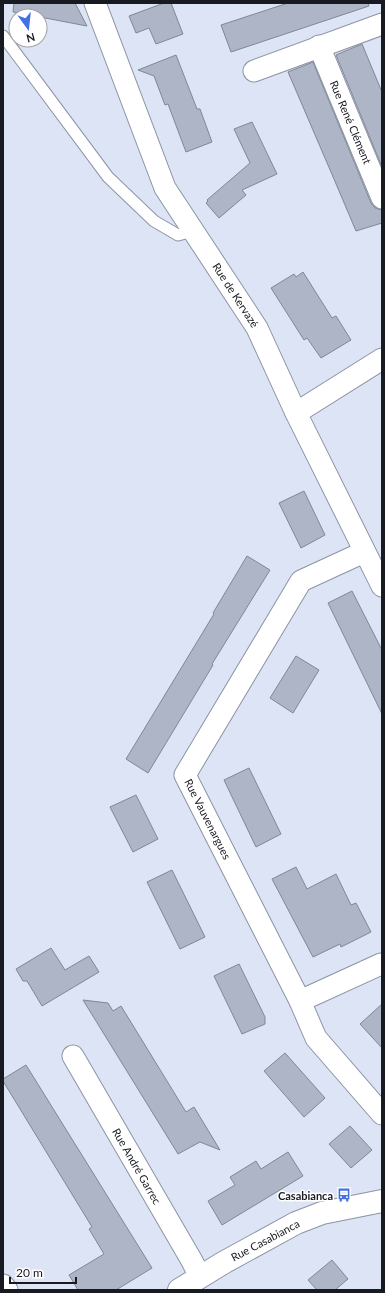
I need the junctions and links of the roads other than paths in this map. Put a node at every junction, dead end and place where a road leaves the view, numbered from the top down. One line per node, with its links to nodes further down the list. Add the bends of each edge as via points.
1 (95, 3): 7 (street, Rue de Kervazé, via 165,188)
2 (382, 24): 4 (street)
3 (3, 36): 7 (lane, via 108,178 154,221 178,235)
4 (319, 46): 5 (street); 6 (street, Rue René Clément)
5 (254, 71)
6 (382, 198)
7 (193, 231): 9 (street, Rue de Kervazé, via 258,328)
8 (382, 359): 9 (street)
9 (296, 413): 10 (street, Rue de Kervazé)
10 (364, 552): 11 (street, Rue de Kervazé); 13 (street, Rue Vauvenargues, via 301,581 185,775)
11 (382, 586)
12 (381, 964): 13 (street)
13 (300, 1001): 15 (street, Rue Vauvenargues, via 316,1038)
14 (73, 1056): 17 (street, Rue André Garrec)
15 (382, 1114)
16 (382, 1201): 17 (street, Rue Casabianca, via 322,1213 296,1223)
17 (200, 1277): 20 (street, Rue Casabianca)
18 (3, 1285): 19 (street)
19 (7, 1290)
20 (179, 1290)

